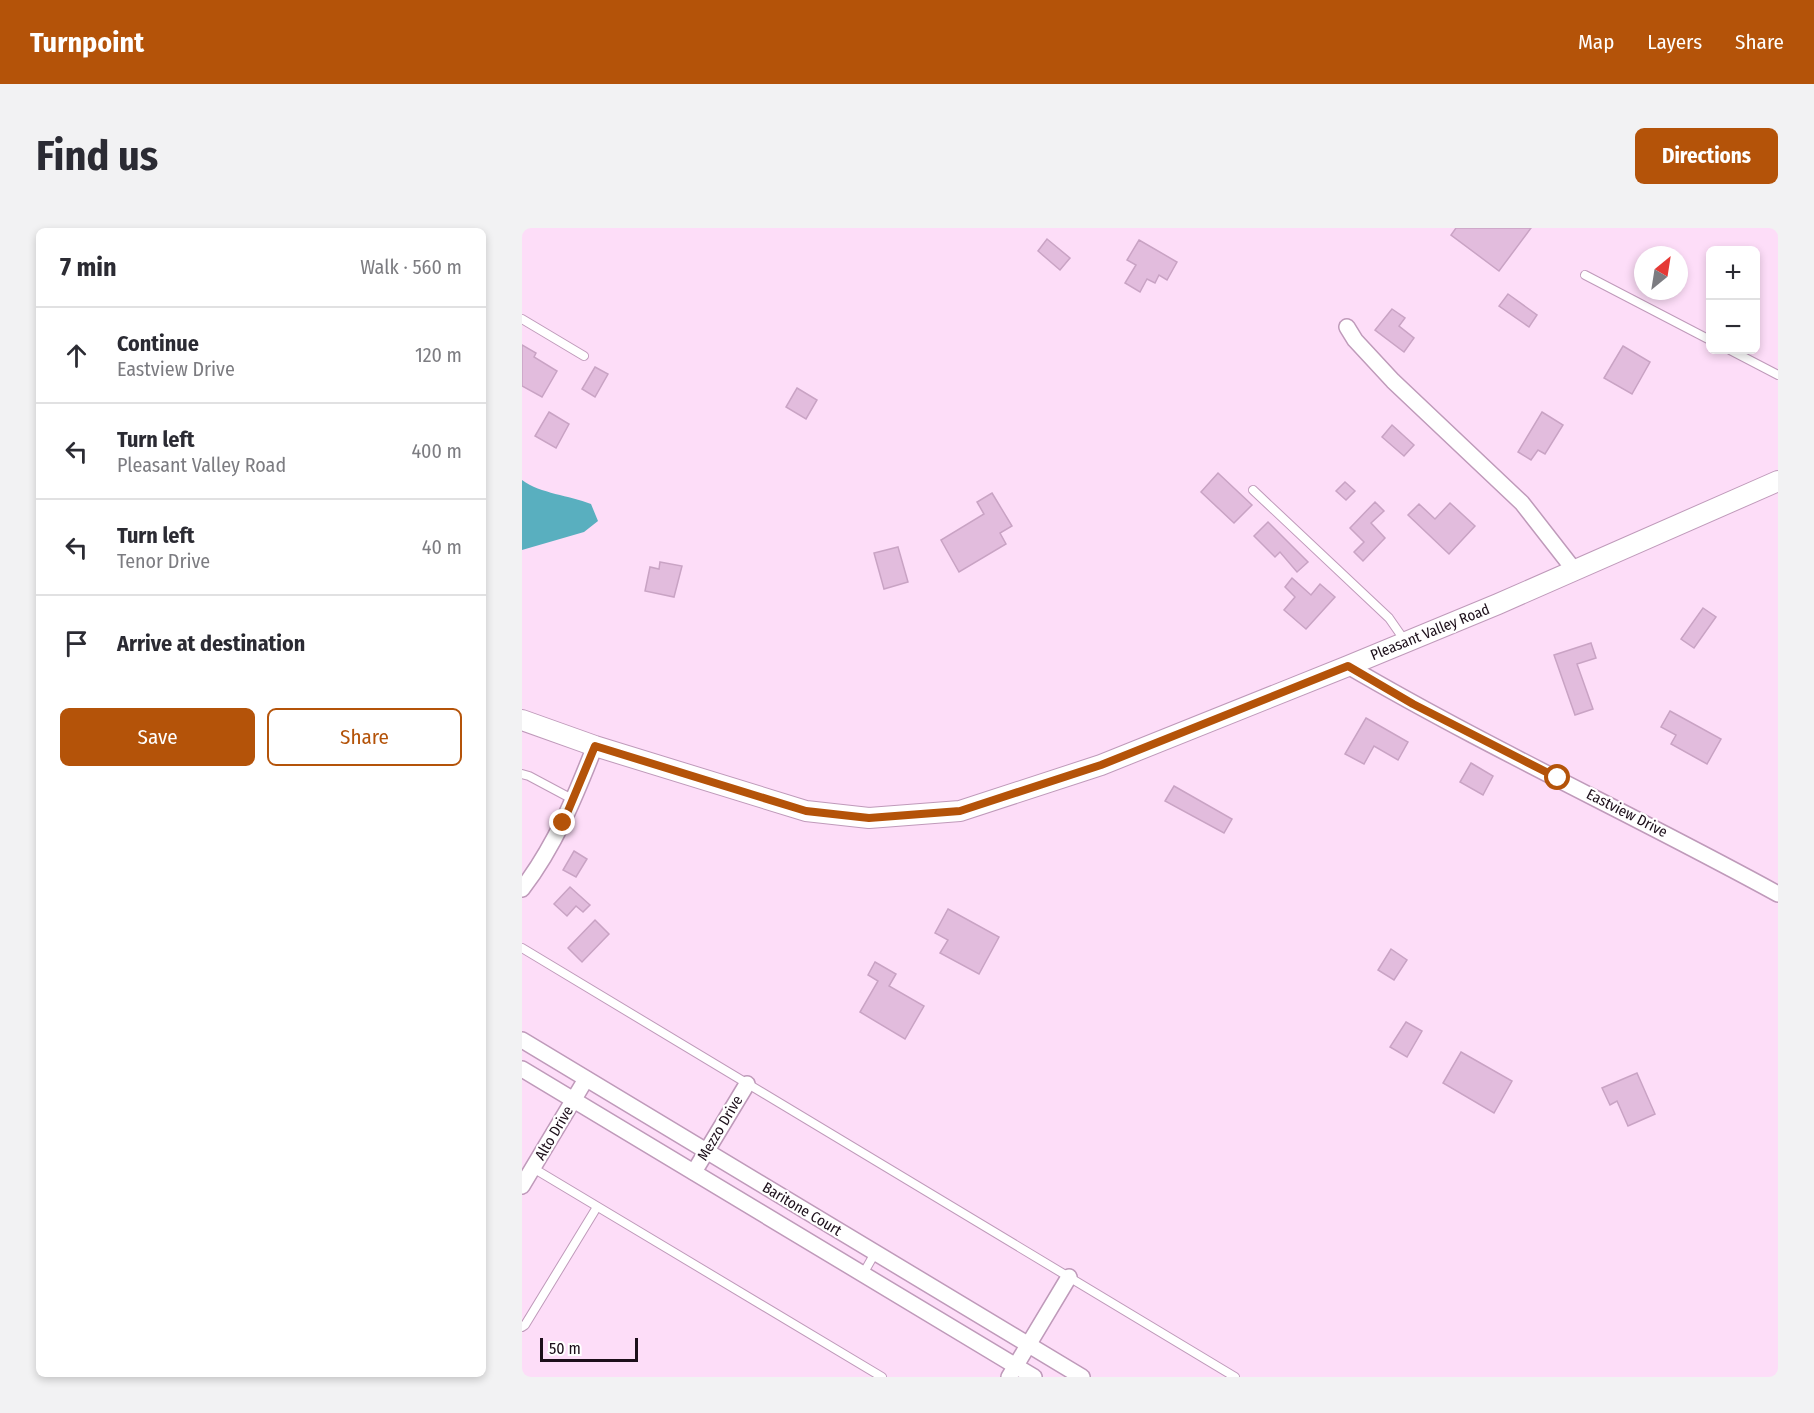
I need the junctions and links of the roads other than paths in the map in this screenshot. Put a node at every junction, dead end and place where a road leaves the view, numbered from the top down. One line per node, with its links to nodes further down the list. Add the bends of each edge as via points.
1 (1585, 275): 4 (lane)
2 (522, 319): 6 (lane)
3 (1347, 327): 10 (street, via 1393,381 1522,503)
4 (1706, 338)
5 (1738, 354): 7 (lane)
6 (584, 356)
7 (1778, 375)
8 (1778, 481): 10 (street, Pleasant Valley Road)
9 (1253, 490): 11 (lane, via 1389,618)
10 (1575, 571): 11 (street, Pleasant Valley Road)
11 (1406, 642): 12 (street, Pleasant Valley Road)
12 (1348, 666): 14 (street, Pleasant Valley Road, via 1101,765 960,811 869,818 806,811); 18 (street, Eastview Drive, via 1413,704)
13 (522, 720): 14 (street, Pleasant Valley Road)
14 (595, 746): 16 (street)
15 (522, 774): 16 (lane)
16 (574, 800): 17 (street, via 546,854)
17 (522, 889)
18 (1778, 894)
19 (522, 948): 23 (lane)
20 (522, 1040): 22 (street, Baritone Court)
21 (522, 1069): 24 (street, Baritone Court)
22 (586, 1078): 24 (street, Alto Drive); 25 (street, Baritone Court)
23 (747, 1084): 25 (street, Mezzo Drive); 32 (lane)
24 (574, 1100): 26 (street, Alto Drive); 27 (street, Baritone Court)
25 (706, 1151): 27 (street, Mezzo Drive); 30 (street, Baritone Court)
26 (533, 1168): 28 (street, Alto Drive); 29 (lane)
27 (694, 1172): 31 (street, Baritone Court)
28 (522, 1186)
29 (597, 1207): 33 (lane); 36 (lane)
30 (875, 1253): 31 (lane); 34 (street, Baritone Court)
31 (863, 1274): 35 (street, Baritone Court)
32 (1069, 1277): 34 (street); 39 (lane)
33 (522, 1327)
34 (1028, 1345): 35 (street); 38 (street, Baritone Court)
35 (1012, 1371): 37 (street, Baritone Court)
36 (882, 1377)
37 (1034, 1377)
38 (1082, 1377)
39 (1235, 1377)

